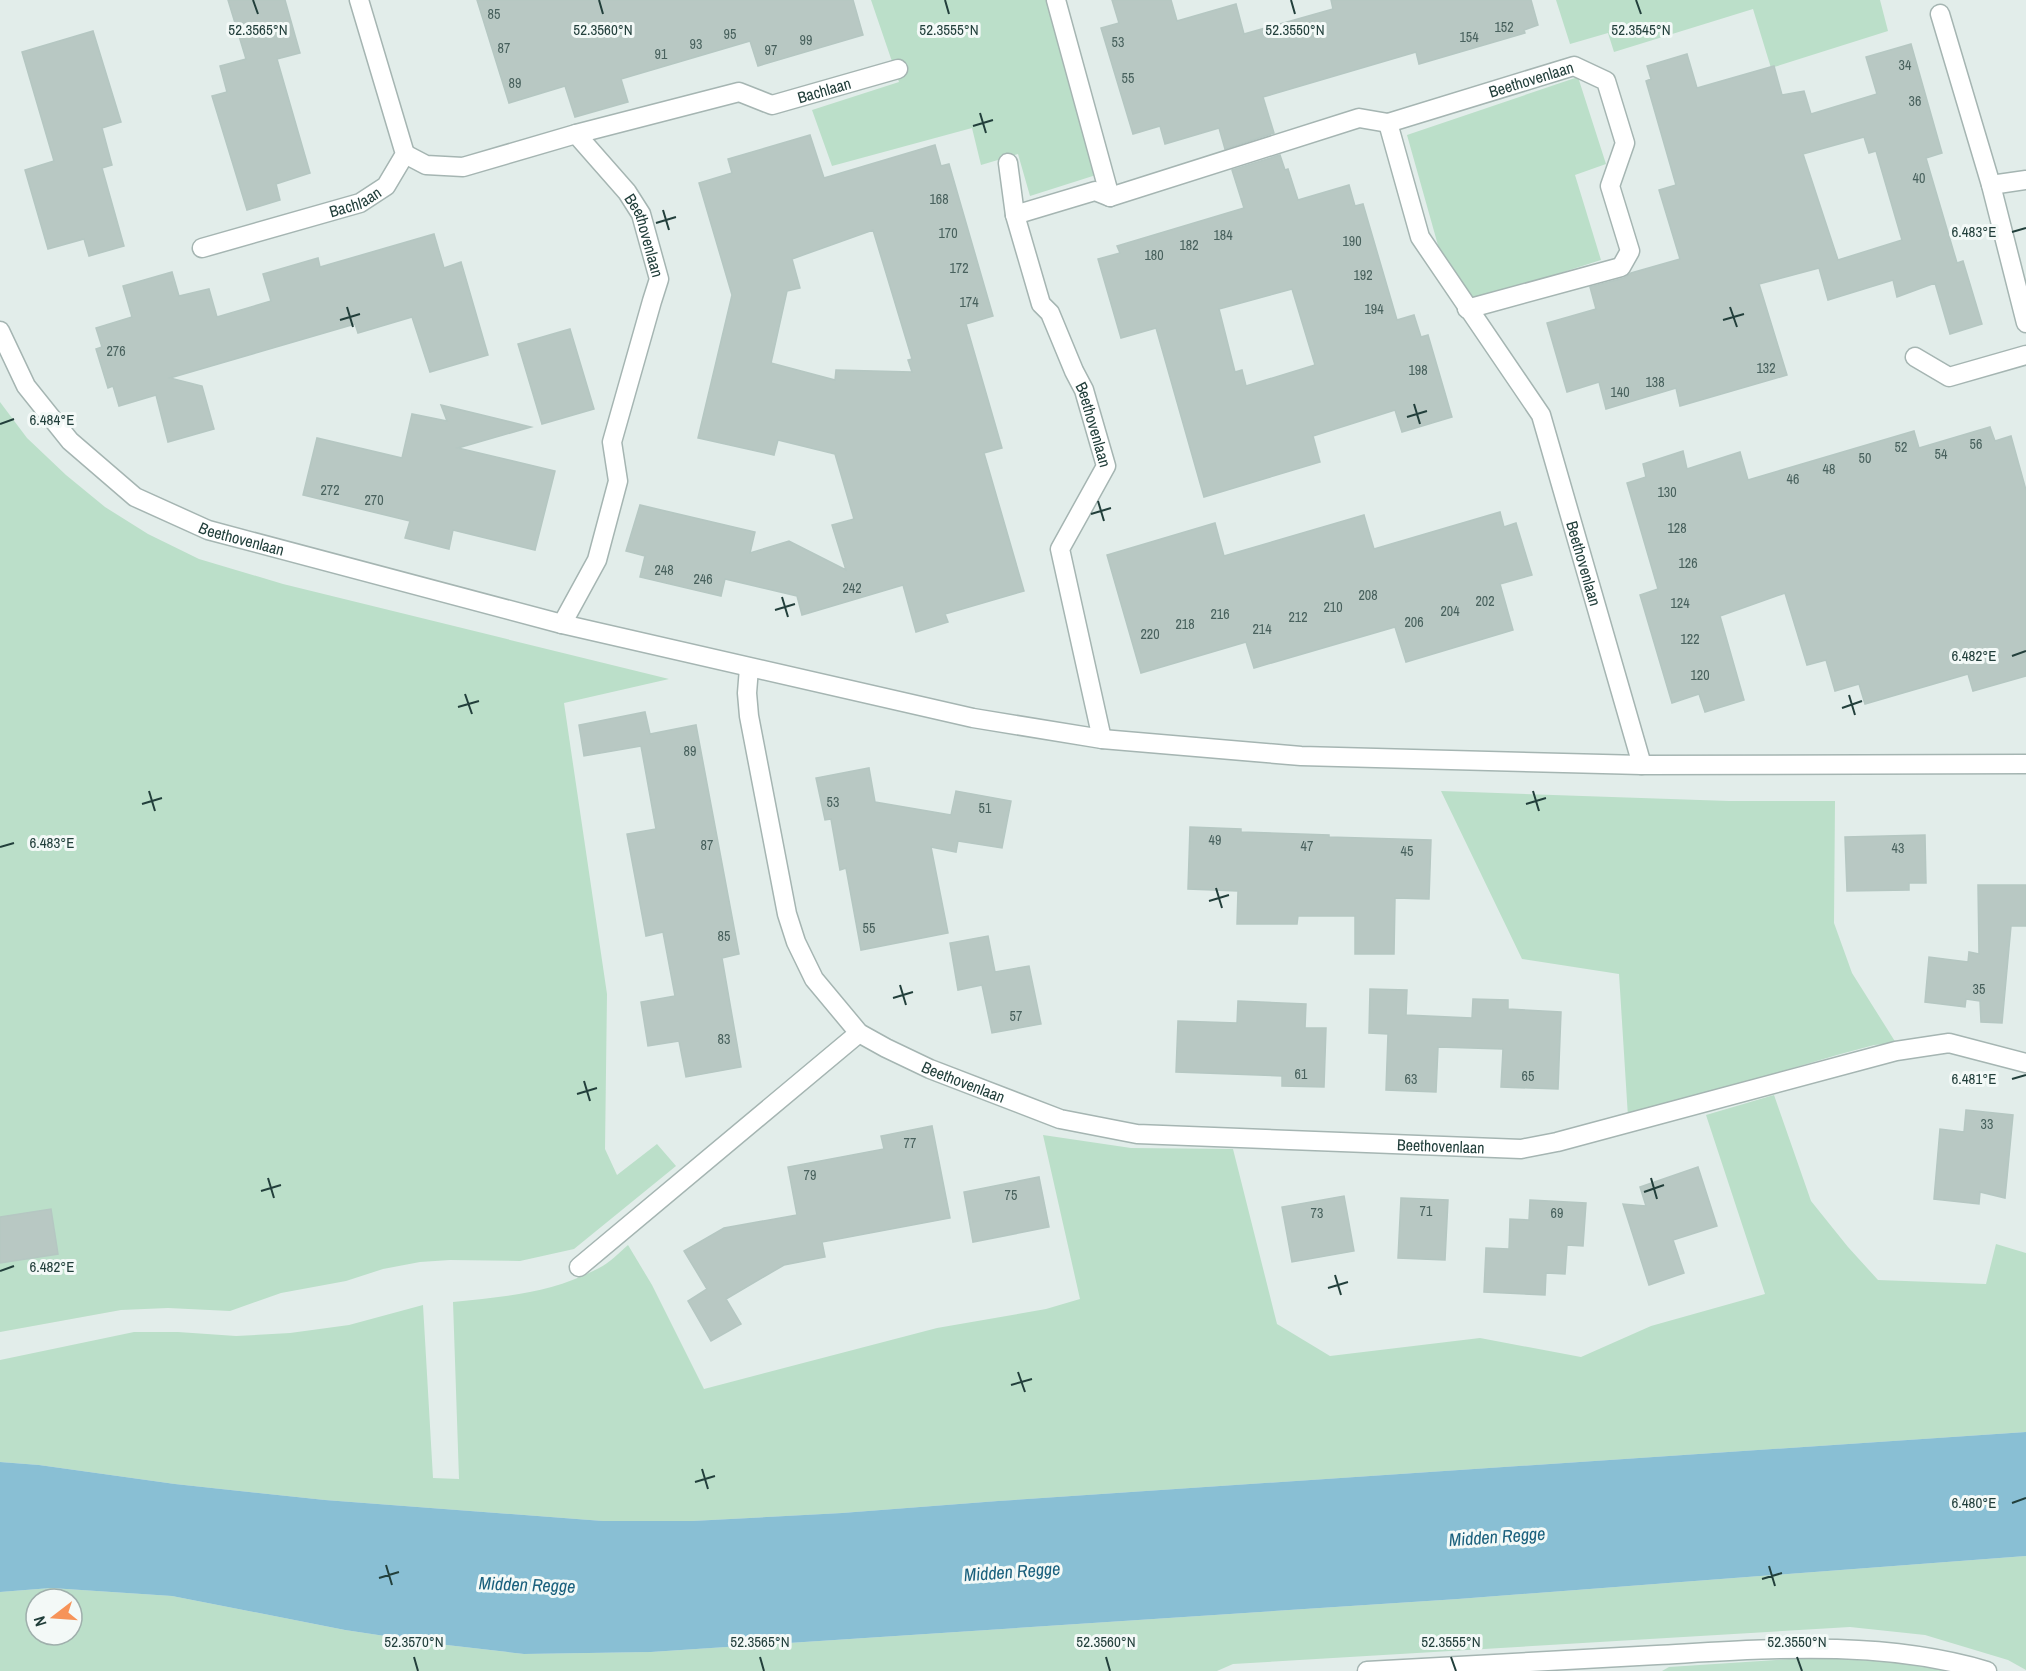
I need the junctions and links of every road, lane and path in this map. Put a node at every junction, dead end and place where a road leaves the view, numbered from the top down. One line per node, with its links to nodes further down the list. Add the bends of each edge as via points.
1 (359, 0): 7 (street)
2 (1056, 0): 11 (street)
3 (1940, 14): 10 (street)
4 (898, 69): 6 (street, Bachlaan, via 772,105 739,92)
5 (1388, 123): 11 (street, Beethovenlaan, via 1359,118); 14 (street, Beethovenlaan, via 1420,237); 14 (street, Beethovenlaan, via 1574,66 1606,81 1625,143 1610,186 1630,251 1626,259 1621,267)
6 (576, 134): 7 (street, via 463,167 426,165); 19 (street, Beethovenlaan, via 627,192 641,214 659,279 612,442 618,482 597,560)
7 (405, 154): 13 (street, Bachlaan, via 386,186 360,203)
8 (1008, 163): 12 (street, Beethovenlaan)
9 (2026, 180): 10 (street)
10 (1991, 185): 15 (street)
11 (1110, 197): 12 (street, Beethovenlaan, via 1095,191)
12 (1015, 215): 21 (street, Beethovenlaan, via 1041,304 1050,313 1084,390 1106,466 1060,549)
13 (202, 248)
14 (1467, 309): 23 (street, Beethovenlaan, via 1541,415)
15 (2026, 323)
16 (0, 331): 19 (street, Beethovenlaan, via 26,386 70,441 135,497 208,530)
17 (2026, 355): 18 (street, via 1949,377)
18 (1915, 357)
19 (562, 624): 20 (street, Beethovenlaan)
20 (749, 668): 21 (street, Beethovenlaan, via 973,718); 24 (street, Beethovenlaan, via 749,716 787,914 814,979)
21 (1102, 739): 23 (street, Beethovenlaan, via 1301,756)
22 (2026, 764): 23 (street, Beethovenlaan)
23 (1642, 765)
24 (859, 1033): 25 (street, Beethovenlaan, via 930,1069 1021,1105 1060,1119 1137,1134 1521,1149 1896,1051 1948,1043); 26 (street)
25 (2026, 1063)
26 (579, 1267)
27 (1367, 1671): 28 (street, via 1790,1647 1881,1651)
28 (1987, 1671)

